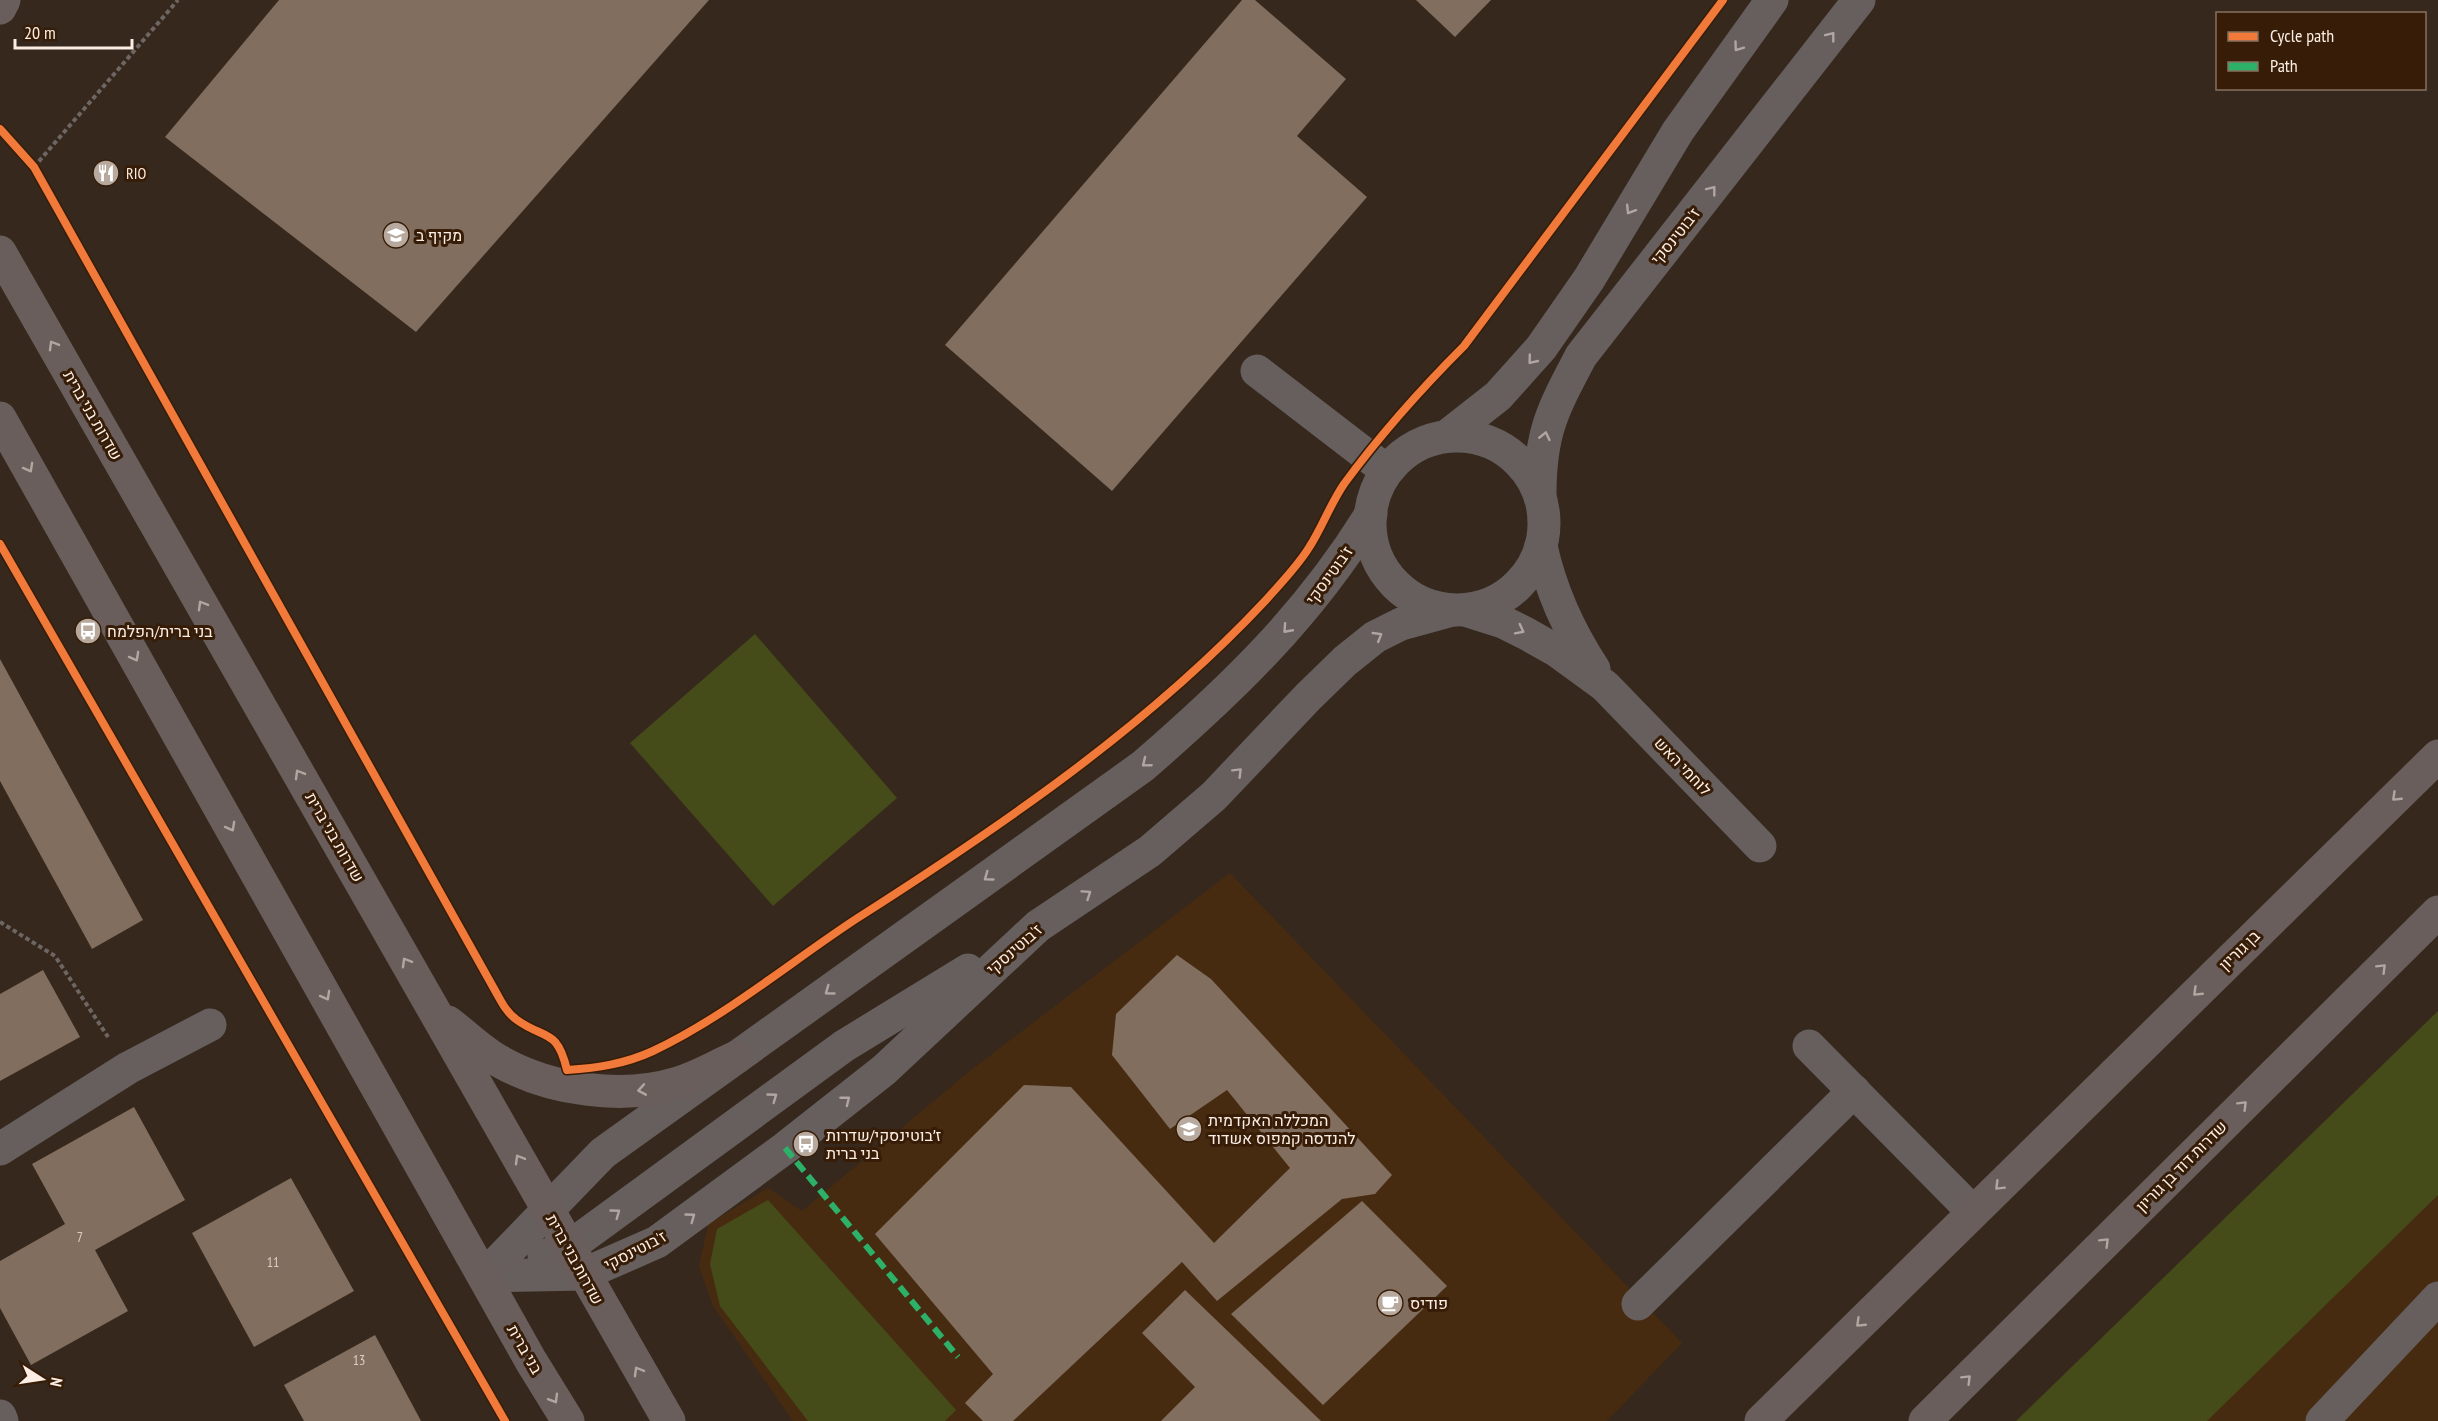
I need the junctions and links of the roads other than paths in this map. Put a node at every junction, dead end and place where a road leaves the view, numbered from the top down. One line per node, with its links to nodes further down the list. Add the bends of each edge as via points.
1 (4, 0): 4 (main road)
2 (1772, 0): 8 (street, one-way to 8, via 1678,131 1589,279 1541,348 1498,396)
3 (1859, 0): 10 (street, ז'בוטינסקי, one-way to 3, via 1540,465 1548,423 1581,356)
4 (0, 8)
5 (0, 252): 19 (main road, שדרות בני ברית, one-way to 5)
6 (1257, 371): 9 (street)
7 (0, 417): 28 (main road, one-way to 28)
8 (1447, 436): 9 (street, via 1413,447); 10 (street, via 1482,438 1503,448 1529,472)
9 (1387, 471): 11 (street, via 1376,491)
10 (1540, 494): 12 (street, via 1544,520)
11 (1371, 514): 13 (street, via 1374,549 1394,583 1426,605); 22 (street, ז'בוטינסקי, one-way to 22, via 1345,556 1293,623 1220,699 1143,766)
12 (1541, 546): 13 (street, via 1530,570 1513,590 1491,604); 14 (street, לוחמי האש, via 1573,638)
13 (1459, 610): 14 (street, לוחמי האש, one-way to 14, via 1527,634); 18 (street, ז'בוטינסקי, one-way to 13, via 1150,851 1206,803 1315,690 1375,637 1401,624)
14 (1605, 686): 16 (street, לוחמי האש)
15 (2438, 756): 26 (main road, בן גוריון, one-way to 26)
16 (1760, 846)
17 (2438, 912): 37 (main road, שדרות דוד בן גוריון, one-way to 17)
18 (1038, 926): 27 (street, one-way to 18, via 844,1046); 27 (street, ז'בוטינסקי, one-way to 18, via 657,1242 884,1070)
19 (435, 1012): 22 (main road, one-way to 19, via 678,1083 631,1092 565,1086 523,1073 498,1060); 25 (main road, שדרות בני ברית, one-way to 19)
20 (210, 1025): 24 (street, via 128,1068)
21 (1809, 1046): 23 (street)
22 (737, 1057): 25 (street, ז'בוטינסקי, via 603,1153)
23 (1854, 1091): 26 (street); 30 (street)
24 (0, 1149)
25 (548, 1210): 27 (main road, שדרות בני ברית); 28 (street, ז'בוטינסקי)
26 (1973, 1212): 36 (main road, one-way to 36)
27 (576, 1261): 28 (street, ז'בוטינסקי); 35 (main road, שדרות בני ברית, one-way to 27)
28 (484, 1276): 34 (main road, בני ברית, one-way to 34)
29 (2438, 1298): 32 (street)
30 (1638, 1304)
31 (0, 1416): 33 (street)
32 (2336, 1416)
33 (3, 1421)
34 (568, 1421)
35 (669, 1421)
36 (1761, 1421)
37 (1926, 1421)

